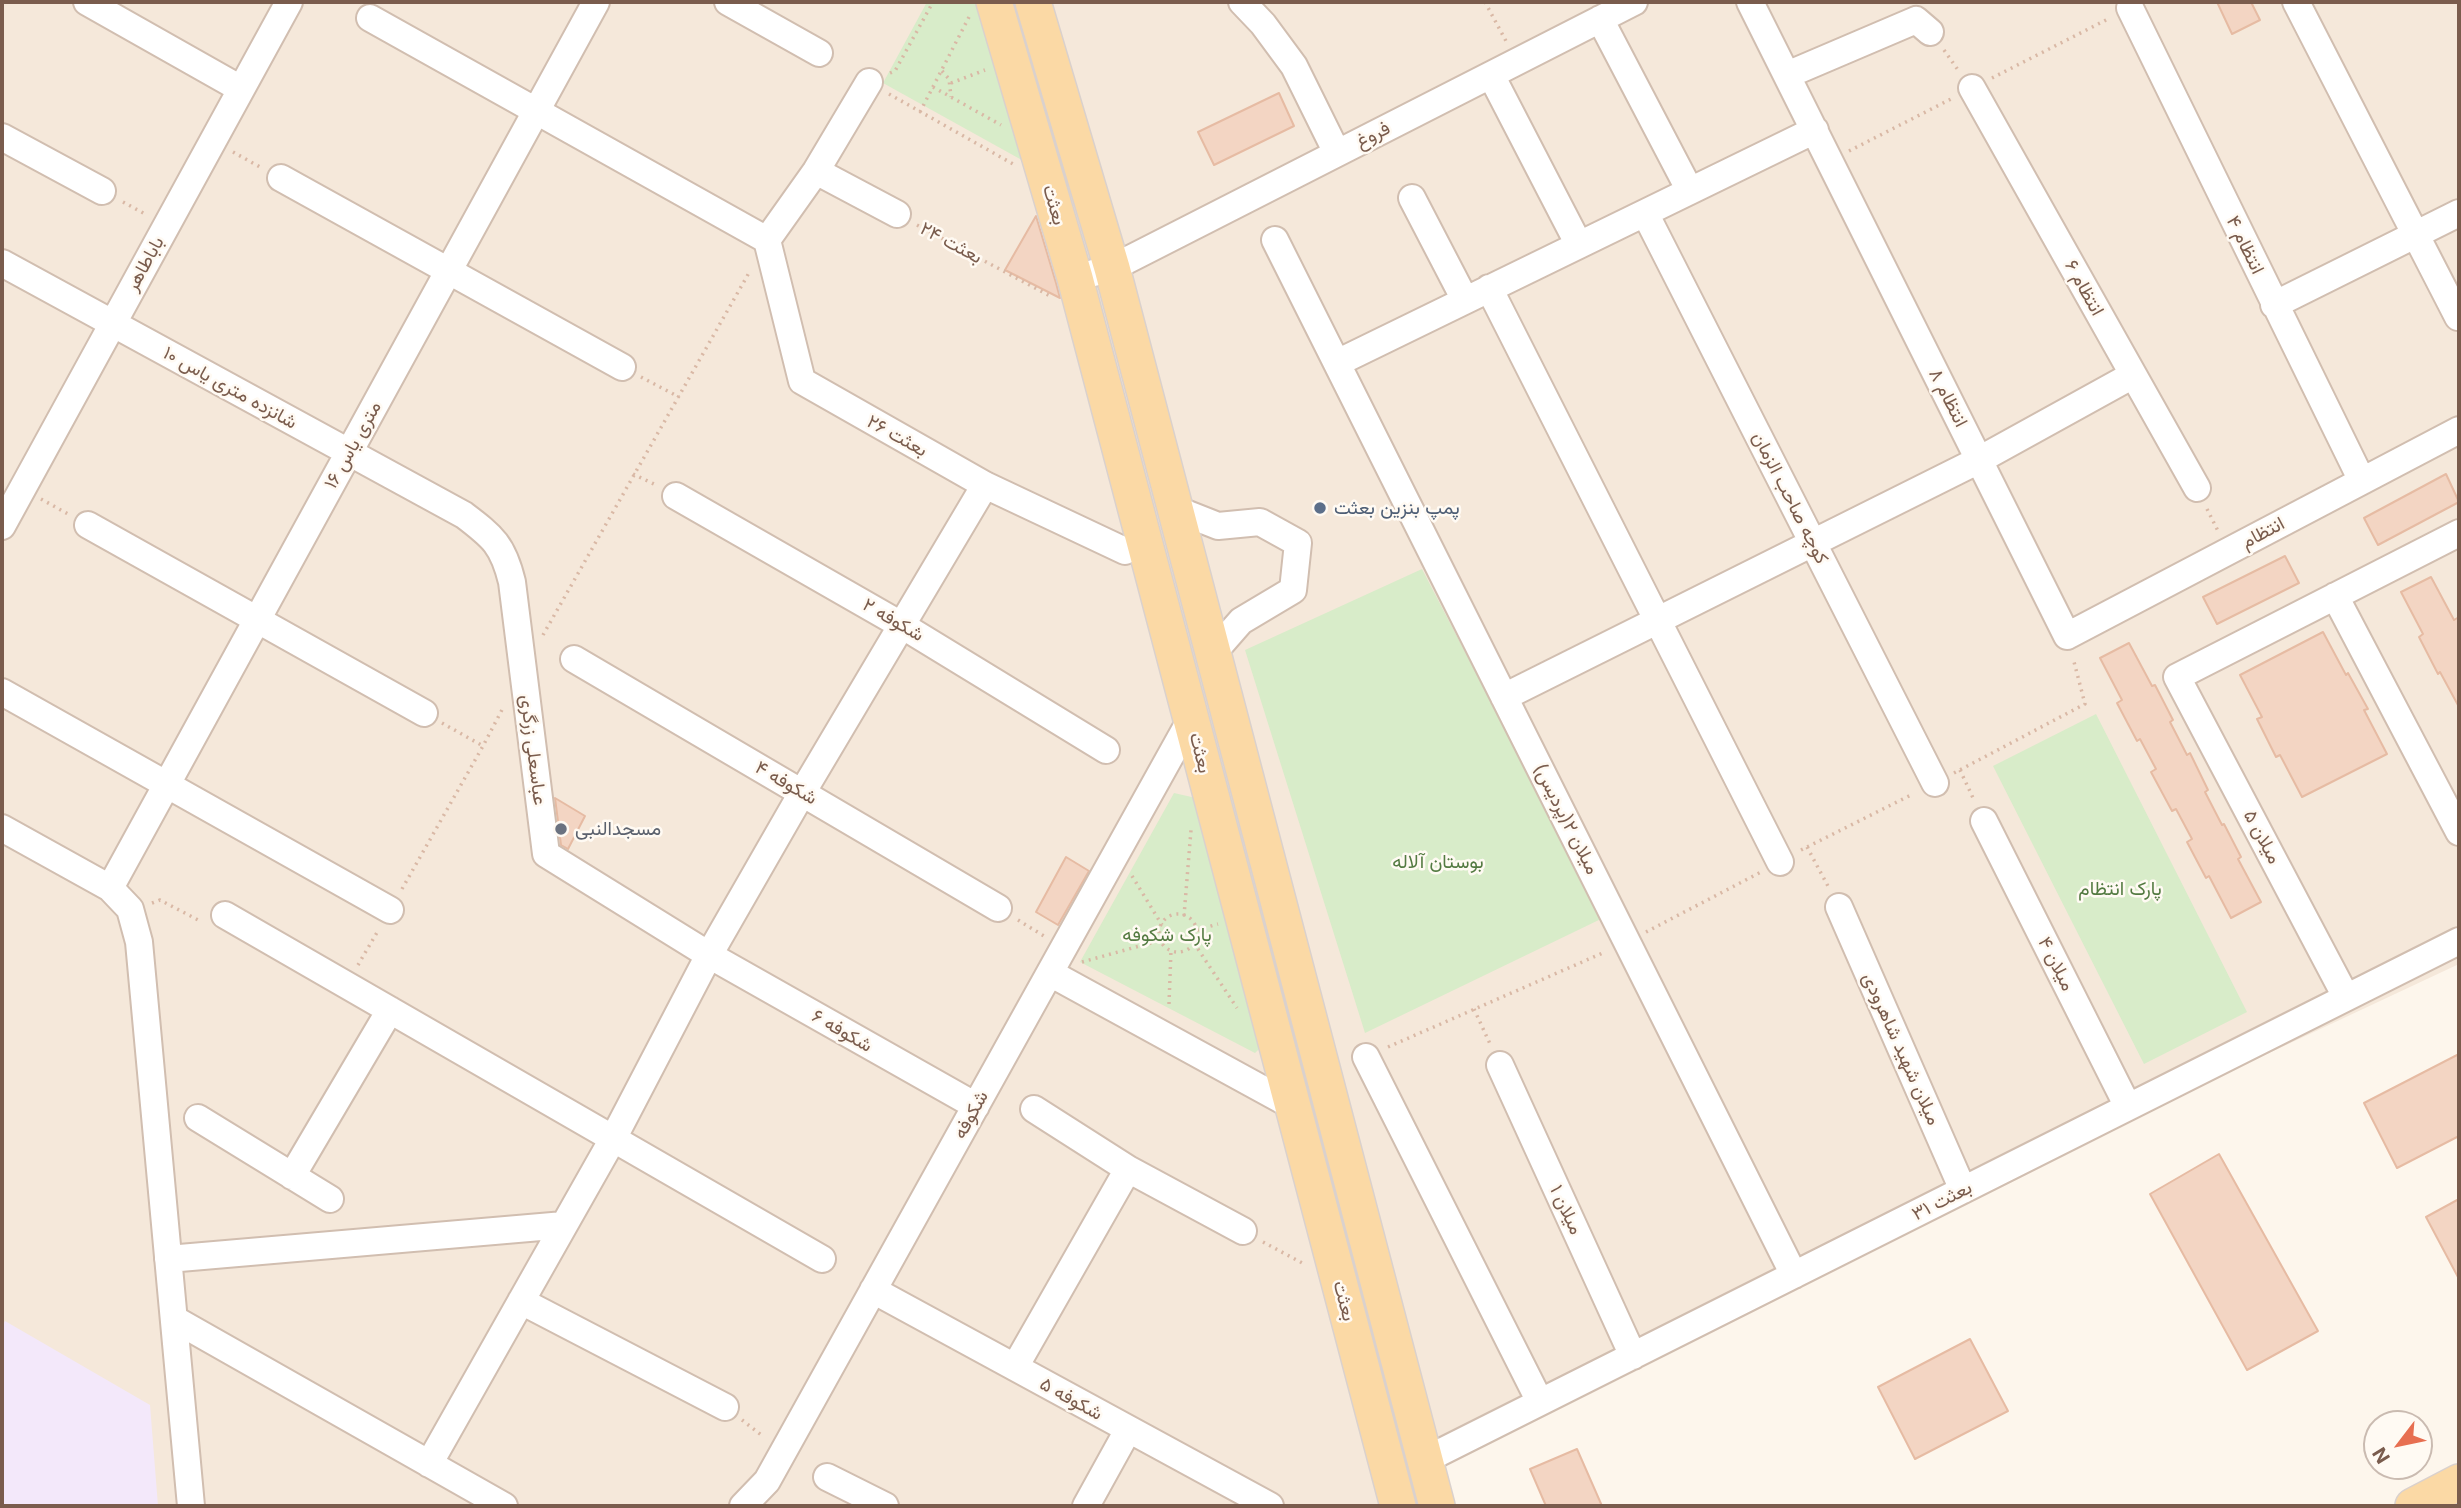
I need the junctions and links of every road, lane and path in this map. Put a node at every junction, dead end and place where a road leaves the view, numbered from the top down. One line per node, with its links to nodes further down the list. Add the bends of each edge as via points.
1 (87, 2): 27 (street)
2 (289, 2): 27 (street, باباطاهر)
3 (596, 2): 29 (street, ۱۶ متری یاس)
4 (728, 2): 17 (street)
5 (933, 2): 23 (path, via 895,71)
6 (1034, 2): 50 (main road, بعثت)
7 (1242, 2): 34 (street, via 1294,66)
8 (1485, 2): 19 (path)
9 (1634, 2): 15 (street, فروغ)
10 (1750, 2): 22 (street, انتظام ۸)
11 (2296, 2): 45 (street)
12 (983, 7): 18 (main road, بعثت); 20 (path)
13 (2130, 8): 55 (street, انتظام ۴)
14 (370, 18): 29 (street)
15 (1600, 19): 19 (street, فروغ); 39 (street)
16 (1930, 32): 22 (street, via 1916,20); 26 (path)
17 (818, 53)
18 (1012, 60): 24 (path); 35 (main road, بعثت)
19 (1517, 62): 21 (street, فروغ)
20 (941, 71): 24 (path); 25 (path)
21 (1491, 75): 34 (street, فروغ); 48 (street)
22 (1787, 75): 31 (street, انتظام ۸)
23 (869, 82): 30 (path); 36 (street)
24 (951, 83): 28 (path)
25 (933, 87): 28 (path); 30 (path)
26 (1972, 88): 61 (street, انتظام ۶)
27 (241, 89): 33 (street, باباطاهر)
28 (951, 97): 35 (path)
29 (536, 111): 46 (street); 51 (street, ۱۶ متری یاس)
30 (920, 111): 35 (path)
31 (1815, 130): 39 (street); 65 (street, انتظام ۸)
32 (2, 137): 38 (street)
33 (213, 141): 37 (path); 44 (street, باباطاهر)
34 (1337, 153): 50 (street, فروغ)
35 (1025, 155): 52 (main road, بعثت)
36 (816, 171): 43 (street, بعثت ۲۴); 46 (street)
37 (281, 178): 51 (street)
38 (102, 191): 44 (path)
39 (1690, 191): 41 (street)
40 (1412, 198): 54 (street)
41 (1645, 213): 48 (street); 75 (street, کوچه صاحب الزمان)
42 (2459, 213): 45 (street)
43 (897, 214): 56 (path, بعثت ۲۴)
44 (166, 226): 58 (street, باباطاهر)
45 (2415, 235): 55 (street); 57 (street)
46 (767, 240): 62 (path); 67 (street, بعثت ۲۶, via 802,382)
47 (1275, 240): 59 (street, میلان ۲(پردیس))
48 (1579, 244): 53 (street)
49 (2, 263): 58 (street)
50 (1112, 268): 52 (street, فروغ); 71 (main road, بعثت)
51 (449, 271): 60 (street); 64 (street, ۱۶ متری یاس)
52 (1075, 278): 56 (main road, بعثت)
53 (1489, 288): 54 (street); 81 (street)
54 (1465, 300): 59 (street)
55 (2274, 304): 66 (street, انتظام ۴)
56 (1085, 315): 90 (main road, بعثت)
57 (2458, 317)
58 (113, 324): 64 (street, شانزده متری یاس ۱۰); 69 (street, باباطاهر)
59 (1337, 362): 88 (street, میلان ۲(پردیس))
60 (622, 367): 62 (path)
61 (2133, 375): 65 (street); 68 (street, انتظام ۶)
62 (679, 397): 86 (path)
63 (2459, 430): 66 (street, انتظام)
64 (348, 452): 78 (street, شانزده متری یاس ۱۰, via 464,515 491,536 506,557); 80 (street, ۱۶ متری یاس)
65 (1979, 460): 75 (street); 83 (street, انتظام ۸)
66 (2362, 481): 77 (street, انتظام)
67 (985, 485): 76 (street, بعثت ۲۶); 82 (street)
68 (2197, 488): 77 (path)
69 (22, 489): 72 (path); 73 (street, باباطاهر)
70 (676, 496): 82 (street, شکوفه ۲)
71 (1175, 509): 84 (main road, بعثت); 84 (street, via 1218,526 1260,522 1298,543 1293,590 1241,621)
72 (89, 525): 80 (street)
73 (2, 526)
74 (2459, 533): 79 (street)
75 (1813, 543): 81 (street); 94 (street, کوچه صاحب الزمان)
76 (1125, 551)
77 (2228, 552): 83 (street, انتظام)
78 (512, 582): 86 (street, عباسعلی زرگری)
79 (2335, 596): 100 (street); 119 (street, میلان ۵, via 2177,677)
80 (257, 620): 89 (street); 95 (street, ۱۶ متری یاس)
81 (1657, 621): 88 (street); 103 (street)
82 (903, 626): 92 (street, شکوفه ۲); 96 (street)
83 (2067, 636): 93 (path, via 2085,705)
84 (1213, 653): 150 (main road, بعثت)
85 (573, 659): 96 (street, شکوفه ۴)
86 (523, 668): 91 (path); 116 (street, عباسعلی زرگری, via 546,854)
87 (2, 692): 95 (street)
88 (1504, 696): 114 (street, میلان ۲(پردیس))
89 (424, 713): 91 (path)
90 (1191, 719): 102 (street, شکوفه); 126 (main road, بعثت)
91 (484, 746): 108 (path)
92 (1106, 750)
93 (1960, 770): 94 (path); 97 (path)
94 (1936, 782): 101 (path)
95 (166, 784): 104 (street, ۱۶ متری یاس); 108 (street)
96 (802, 793): 106 (street, شکوفه ۴); 116 (street)
97 (1984, 821): 127 (street, میلان ۴)
98 (1191, 824): 110 (path)
99 (2, 828): 104 (street)
100 (2459, 832)
101 (1807, 847): 103 (path); 105 (path)
102 (1117, 853): 111 (path); 117 (street, شکوفه)
103 (1780, 862): 114 (path)
104 (110, 888): 107 (street)
105 (1839, 907): 133 (street, میلان شهید شاهرودی)
106 (998, 908): 117 (path)
107 (130, 909): 109 (path, via 160,900 207,925); 137 (street, via 139,943)
108 (390, 910): 118 (path)
109 (225, 915): 118 (street)
110 (1184, 916): 111 (path, via 1170,916); 115 (path, via 1193,921 1196,939 1184,951)
111 (1162, 925): 112 (path)
112 (1161, 940): 115 (path); 117 (path, via 1074,964)
113 (2459, 941): 119 (street, بعثت ۳۱)
114 (1627, 942): 121 (path); 139 (street, میلان ۲(پردیس))
115 (1171, 950): 120 (path)
116 (709, 955): 125 (street, شکوفه ۶); 130 (street)
117 (1057, 960): 125 (street, شکوفه); 126 (street)
118 (347, 985): 122 (street)
119 (2346, 997): 127 (street, بعثت ۳۱)
120 (1169, 1004)
121 (1474, 1009): 123 (path); 124 (path)
122 (390, 1010): 130 (street); 132 (street)
123 (1366, 1057): 146 (street)
124 (1500, 1065): 144 (street, میلان ۱)
125 (976, 1106): 141 (street, شکوفه)
126 (1293, 1106): 140 (main road, بعثت)
127 (2128, 1107): 133 (street, بعثت ۳۱)
128 (1034, 1108): 131 (street)
129 (198, 1118): 132 (street)
130 (614, 1137): 135 (street); 138 (street)
131 (1128, 1169): 136 (street); 145 (street)
132 (292, 1176): 134 (street)
133 (1963, 1190): 139 (street, بعثت ۳۱)
134 (331, 1199)
135 (564, 1224): 137 (street); 142 (street)
136 (1243, 1231): 140 (path)
137 (168, 1259): 143 (street)
138 (822, 1259)
139 (1794, 1275): 144 (street, بعثت ۳۱)
140 (1339, 1283): 152 (main road, بعثت)
141 (873, 1290): 145 (street, شکوفه ۵); 149 (street, شکوفه)
142 (521, 1301): 147 (street); 151 (street)
143 (174, 1319): 151 (street); 155 (street)
144 (1633, 1356): 146 (street, بعثت ۳۱)
145 (1015, 1367): 148 (street, شکوفه ۵)
146 (1540, 1402): 150 (street, بعثت ۳۱)
147 (725, 1407): 149 (path)
148 (1128, 1430): 159 (street); 160 (street, شکوفه ۵)
149 (783, 1452): 157 (street, شکوفه, via 767,1481)
150 (1424, 1460): 152 (main road); 162 (main road, بعثت)
151 (429, 1464): 156 (street)
152 (1388, 1466): 161 (main road, بعثت)
153 (827, 1477): 158 (street)
154 (2459, 1482): 163 (main road)
155 (191, 1506)
156 (504, 1506)
157 (743, 1506)
158 (885, 1506)
159 (1086, 1506)
160 (1270, 1506)
161 (1398, 1506)
162 (1437, 1506)
163 (2413, 1506)

